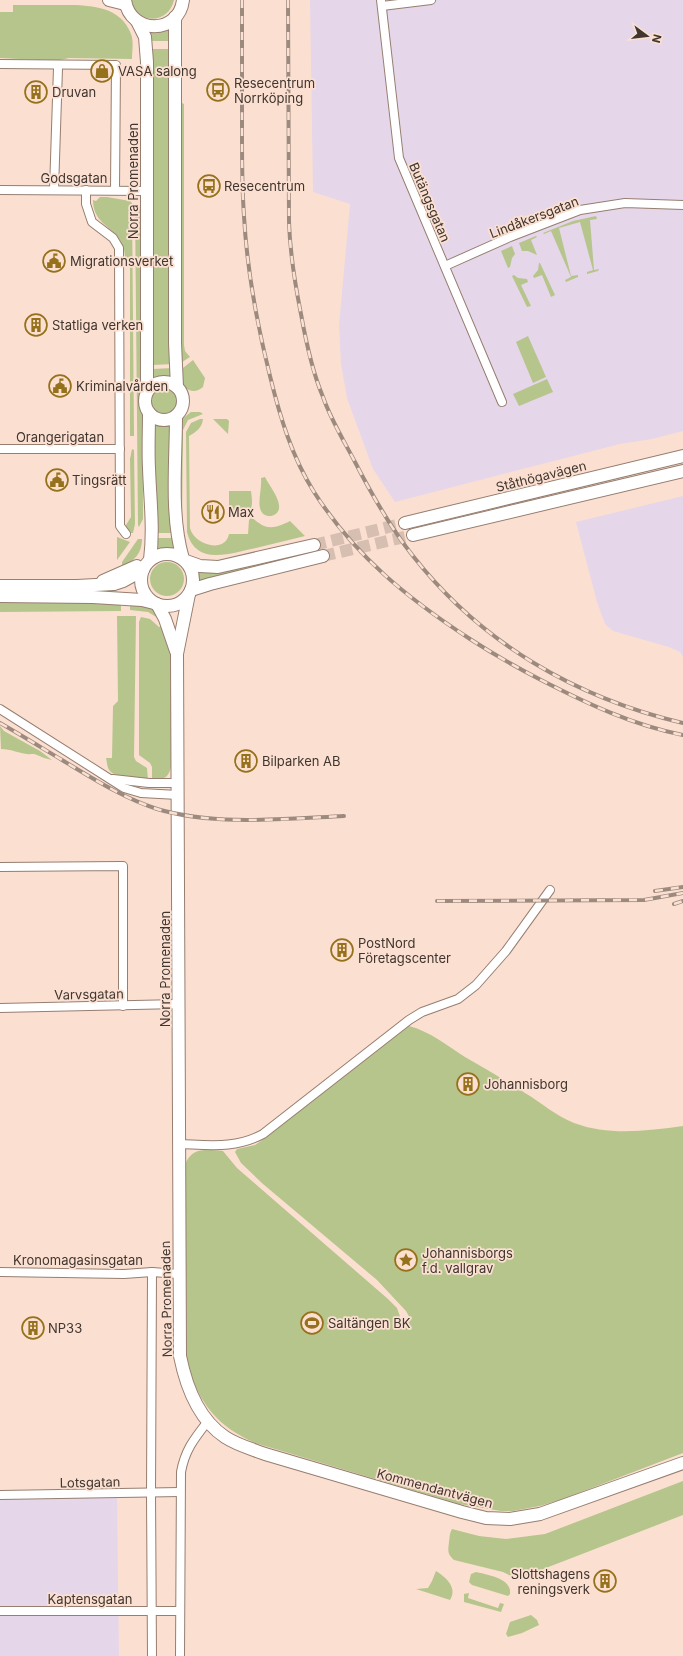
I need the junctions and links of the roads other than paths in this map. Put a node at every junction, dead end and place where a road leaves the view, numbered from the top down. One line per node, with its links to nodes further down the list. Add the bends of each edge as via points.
1 (109, 0): 4 (main road)
2 (183, 0): 6 (main road)
3 (431, 0): 5 (street)
4 (125, 2): 7 (main road, Norra Promenaden, via 132,17)
5 (382, 3): 16 (street, Butängsgatan, via 399,158)
6 (175, 17): 7 (main road, via 157,26); 17 (main road)
7 (137, 21): 14 (main road, Norra Promenaden, via 147,45)
8 (0, 64): 9 (street)
9 (57, 64): 11 (street); 13 (street, via 116,66)
10 (0, 190): 11 (street, Godsgatan)
11 (54, 190): 12 (street, Godsgatan)
12 (86, 190): 13 (street, Godsgatan); 22 (street, via 86,204 92,222 113,238 119,248)
13 (115, 190): 14 (street, Godsgatan)
14 (148, 191): 18 (main road, Norra Promenaden)
15 (683, 205): 16 (street, Lindåkersgatan, via 625,203 580,210)
16 (445, 266): 19 (street, Butängsgatan)
17 (177, 386): 18 (main road, via 161,382); 21 (main road, via 183,403)
18 (147, 391): 20 (main road, via 145,402)
19 (502, 402)
20 (149, 413): 21 (main road, via 162,420); 32 (main road, via 152,536)
21 (176, 416): 31 (main road, via 177,536)
22 (120, 448): 23 (street, Orangerigatan); 27 (street, via 120,526)
23 (0, 449)
24 (683, 456): 26 (main road, Ståthögavägen)
25 (683, 470): 28 (main road, Ståthögavägen)
26 (405, 523)
27 (126, 534)
28 (412, 535)
29 (314, 545): 31 (main road, via 218,567 200,566)
30 (323, 556): 35 (main road, via 210,584)
31 (184, 560): 32 (main road, via 166,553 157,555); 35 (main road, via 193,575)
32 (144, 565): 34 (main road); 37 (main road, via 140,580 143,591)
33 (0, 586): 34 (main road)
34 (92, 591): 36 (main road); 37 (main road, via 125,591)
35 (188, 595): 37 (main road, via 170,606); 38 (main road, Norra Promenaden, via 177,616 180,640)
36 (0, 596)
37 (152, 601): 38 (main road, Norra Promenaden, via 168,625)
38 (177, 654): 41 (main road, Norra Promenaden)
39 (0, 709): 40 (street)
40 (111, 779): 41 (street); 42 (street, via 124,788)
41 (178, 783): 42 (main road, Norra Promenaden)
42 (178, 795): 45 (main road, Norra Promenaden)
43 (0, 867): 46 (street, via 123,866)
44 (550, 890): 48 (street, via 506,951 476,985 458,999 422,1012 410,1020 263,1134 230,1145)
45 (179, 1004): 46 (street, Varvsgatan); 48 (main road, Norra Promenaden)
46 (123, 1006): 47 (street, Varvsgatan)
47 (0, 1008)
48 (179, 1144): 51 (main road, Norra Promenaden)
49 (0, 1272): 50 (street, Kronomagasinsgatan)
50 (152, 1272): 51 (street, Kronomagasinsgatan); 55 (street)
51 (179, 1274): 52 (main road, Norra Promenaden, via 180,1356 183,1372 199,1409)
52 (208, 1421): 53 (main road, Kommendantvägen, via 225,1437 265,1454 486,1518 510,1519 540,1514); 54 (street, via 185,1453)
53 (683, 1463)
54 (180, 1492): 55 (street, Lotsgatan); 58 (street)
55 (151, 1493): 56 (street, Lotsgatan); 57 (street)
56 (0, 1495)
57 (152, 1610): 58 (street, Kaptensgatan); 59 (street, Kaptensgatan); 60 (street)
58 (180, 1610): 61 (street)
59 (0, 1611)
60 (152, 1656)
61 (180, 1656)

